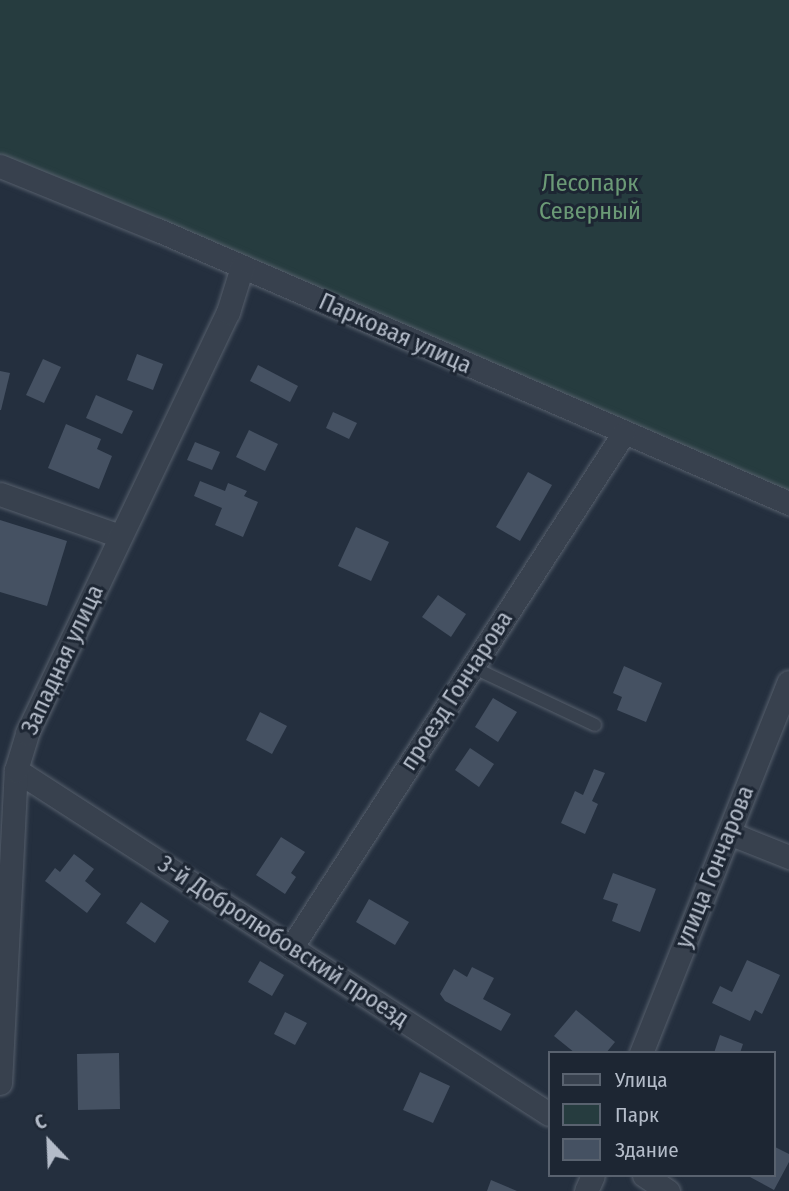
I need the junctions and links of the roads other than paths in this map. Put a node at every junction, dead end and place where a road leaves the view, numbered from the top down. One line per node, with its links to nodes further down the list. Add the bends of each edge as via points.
1 (0, 166): 2 (street, Парковая улица)
2 (242, 267): 3 (street, Парковая улица); 6 (street, Западная улица, via 228,312)
3 (623, 434): 5 (street, Парковая улица); 7 (street, проезд Гончарова)
4 (0, 494): 6 (street)
5 (789, 503)
6 (120, 536): 10 (street, Западная улица, via 27,733)
7 (472, 667): 9 (lane); 13 (street, проезд Гончарова)
8 (789, 682): 11 (street, улица Гончарова)
9 (595, 724)
10 (16, 770): 13 (street, 3-й Добролюбовский проезд); 15 (street, Западная улица)
11 (729, 833): 12 (street); 14 (street, улица Гончарова)
12 (789, 858)
13 (291, 948): 16 (street, 3-й Добролюбовский проезд)
14 (642, 1051)
15 (0, 1083)
16 (548, 1113)
17 (647, 1177): 18 (street)
18 (668, 1191)

